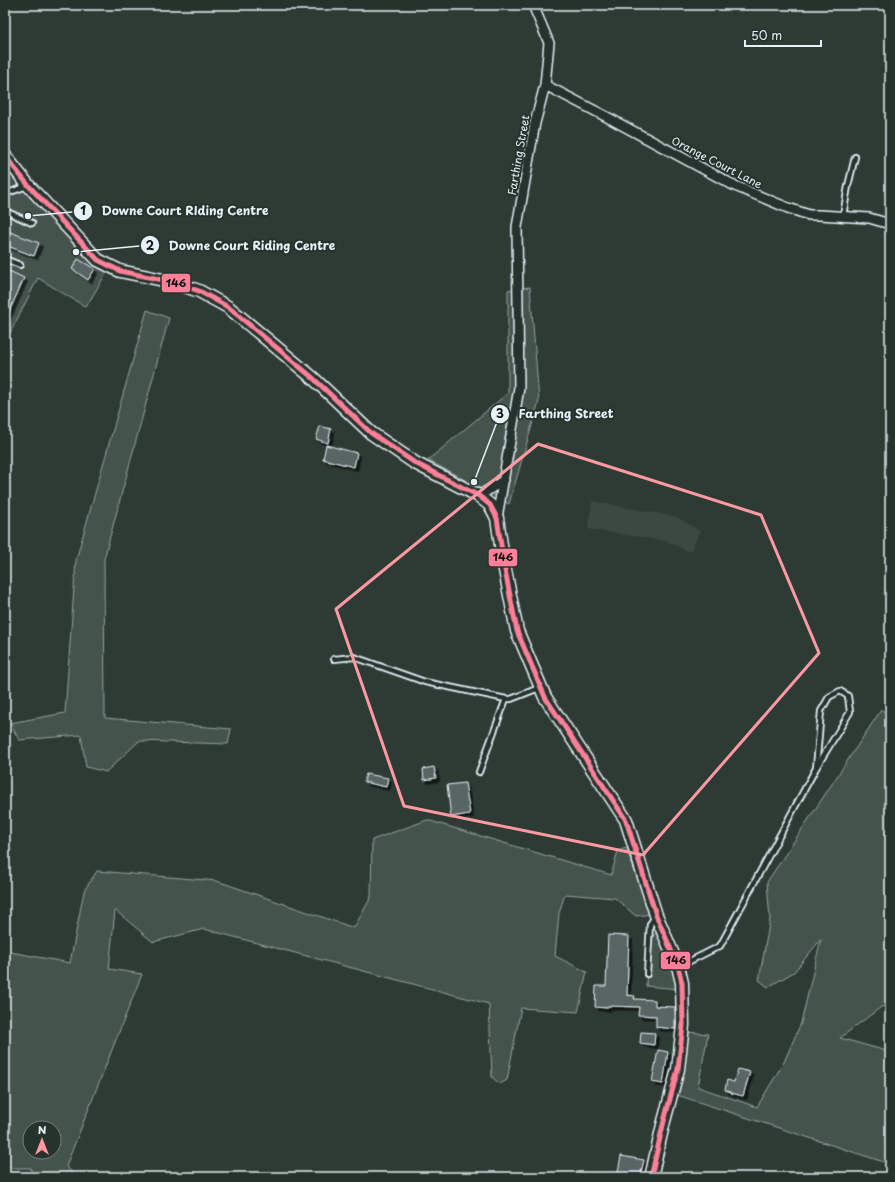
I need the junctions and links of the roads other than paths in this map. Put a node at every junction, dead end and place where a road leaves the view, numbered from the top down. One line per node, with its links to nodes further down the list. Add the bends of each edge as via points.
1 (533, 5): 2 (street, Farthing Street, via 549,43)
2 (545, 85): 8 (street, Orange Court Lane, via 735,186 809,215); 13 (street, Farthing Street, via 535,123 517,227 519,388)
3 (5, 156): 5 (street)
4 (855, 157): 8 (lane)
5 (28, 185): 6 (lane); 14 (street, via 98,260 120,271 173,282 199,291 228,307 313,378 371,433 415,463)
6 (5, 194)
7 (5, 211): 9 (lane)
8 (843, 216): 10 (street, Orange Court Lane, via 869,218)
9 (32, 223)
10 (890, 224)
11 (5, 259): 12 (lane)
12 (20, 265)
13 (504, 480): 14 (street); 15 (street, Farthing Street)
14 (479, 496): 15 (street, via 490,504)
15 (497, 518): 17 (street, via 517,631)
16 (334, 659): 18 (lane, via 354,657 425,682)
17 (541, 687): 18 (lane); 21 (street, via 545,697 626,820)
18 (506, 699): 20 (lane)
19 (816, 768): 19 (lane, via 850,712 848,696 840,691 829,696 821,712); 22 (lane, via 720,946)
20 (479, 772)
21 (656, 915): 22 (street); 23 (lane, via 650,924)
22 (678, 966): 24 (street, via 682,984 682,1047)
23 (647, 974)
24 (650, 1177)

